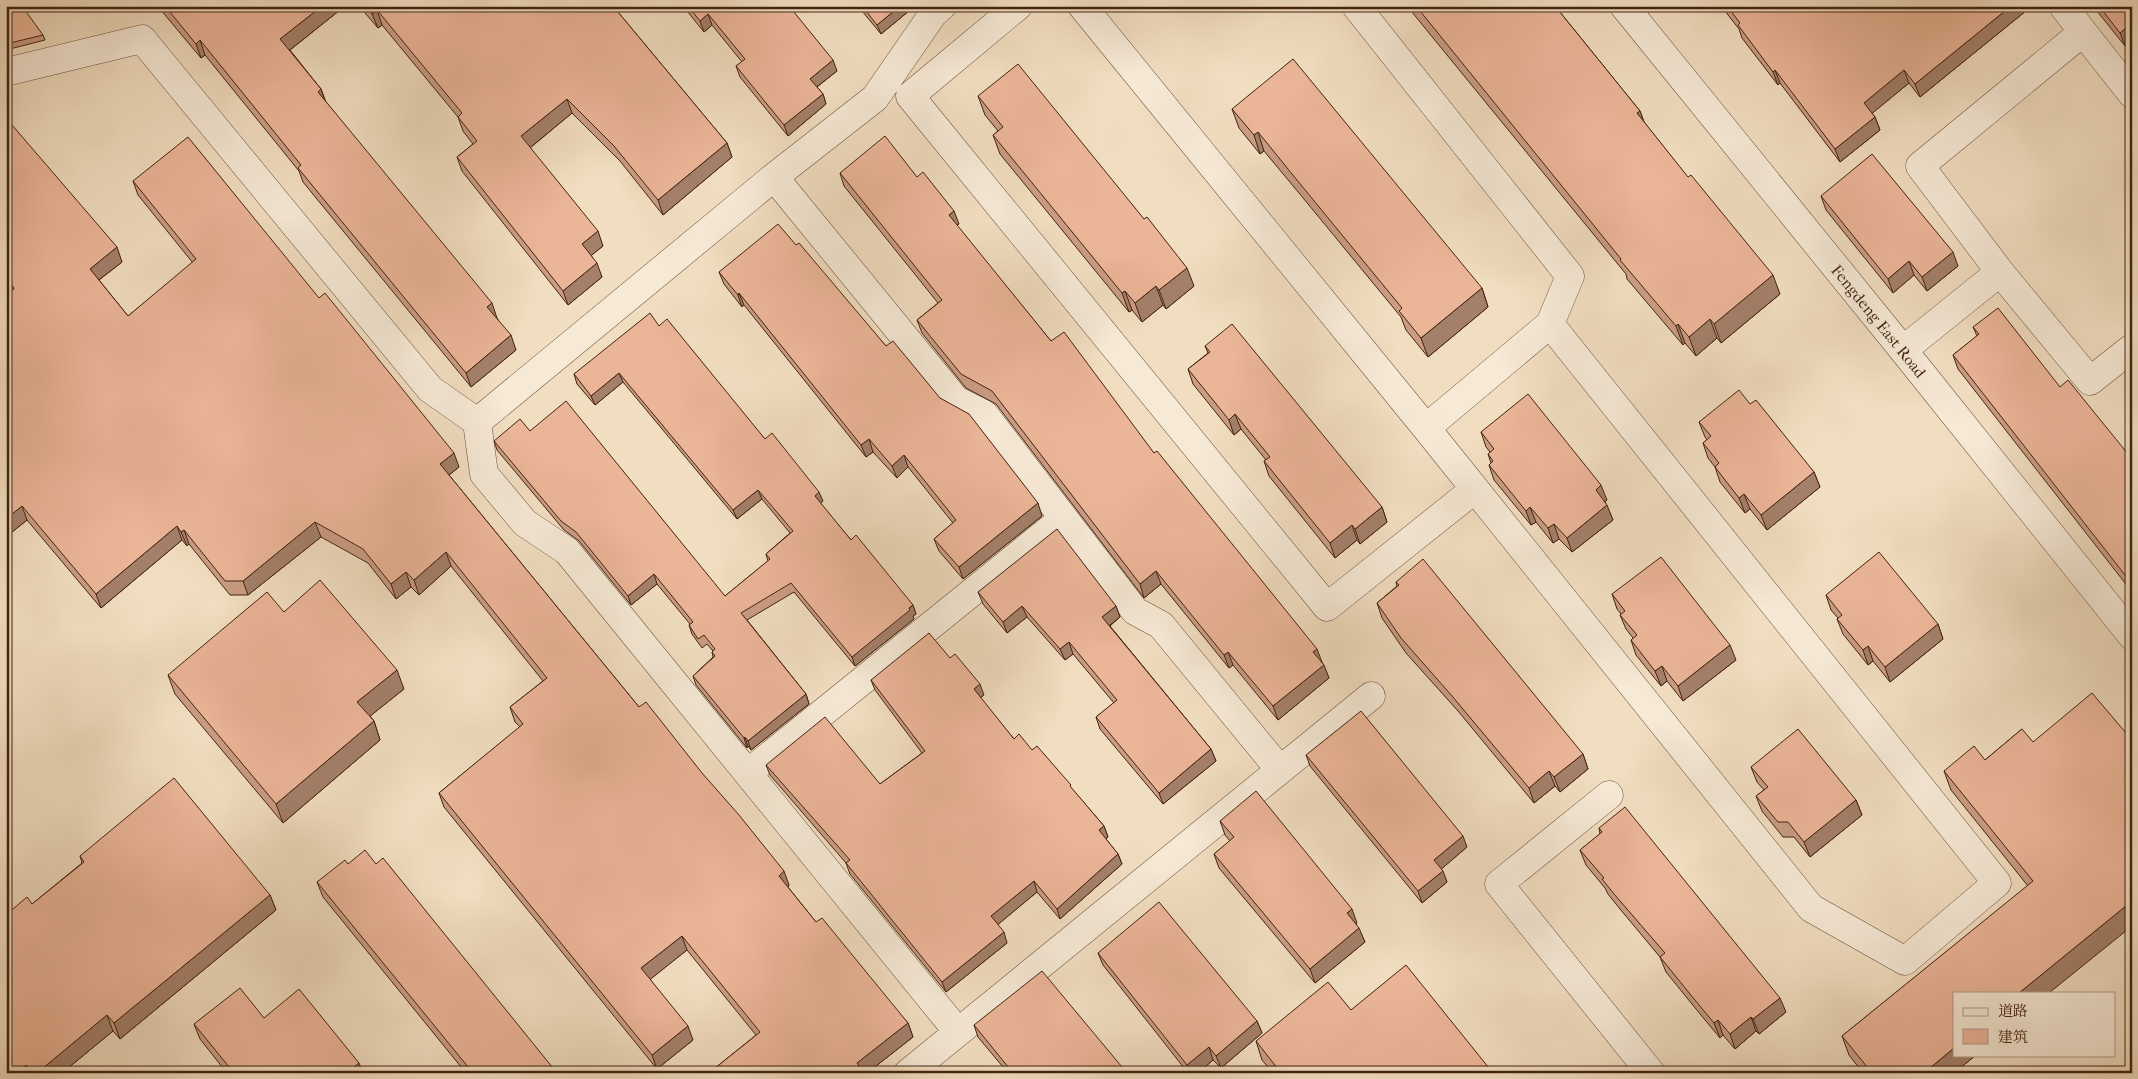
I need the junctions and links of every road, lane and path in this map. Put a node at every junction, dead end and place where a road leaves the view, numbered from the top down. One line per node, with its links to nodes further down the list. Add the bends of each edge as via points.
1 (942, 6): 10 (street, via 874,98)
2 (1018, 6): 17 (street, via 910,96 1327,607)
3 (1082, 6): 16 (street)
4 (1356, 6): 12 (street, via 1570,276)
5 (1624, 6): 14 (street, Fengdeng East Road)
6 (2063, 6): 7 (street)
7 (2083, 32): 9 (street); 11 (street, via 1920,166)
8 (6, 72): 15 (street, via 142,39 430,389)
9 (2127, 77)
10 (774, 177): 15 (street); 18 (street, via 956,400 984,414)
11 (2000, 272): 13 (street, via 2090,381); 14 (street)
12 (1550, 324): 16 (street); 17 (street, via 1997,883 1905,961 1811,908)
13 (2132, 348)
14 (1903, 350): 19 (street, Fengdeng East Road)
15 (477, 422): 22 (street, via 484,474 525,523 567,551)
16 (1426, 428): 17 (street)
17 (1475, 489)
18 (1064, 518): 21 (street, via 1135,611 1161,625); 22 (street)
19 (2132, 636)
20 (1371, 696): 21 (street)
21 (1280, 770): 24 (street)
22 (748, 773): 24 (street)
23 (1609, 795): 26 (street, via 1499,884)
24 (958, 1032): 25 (street)
25 (908, 1073)
26 (1651, 1073)

